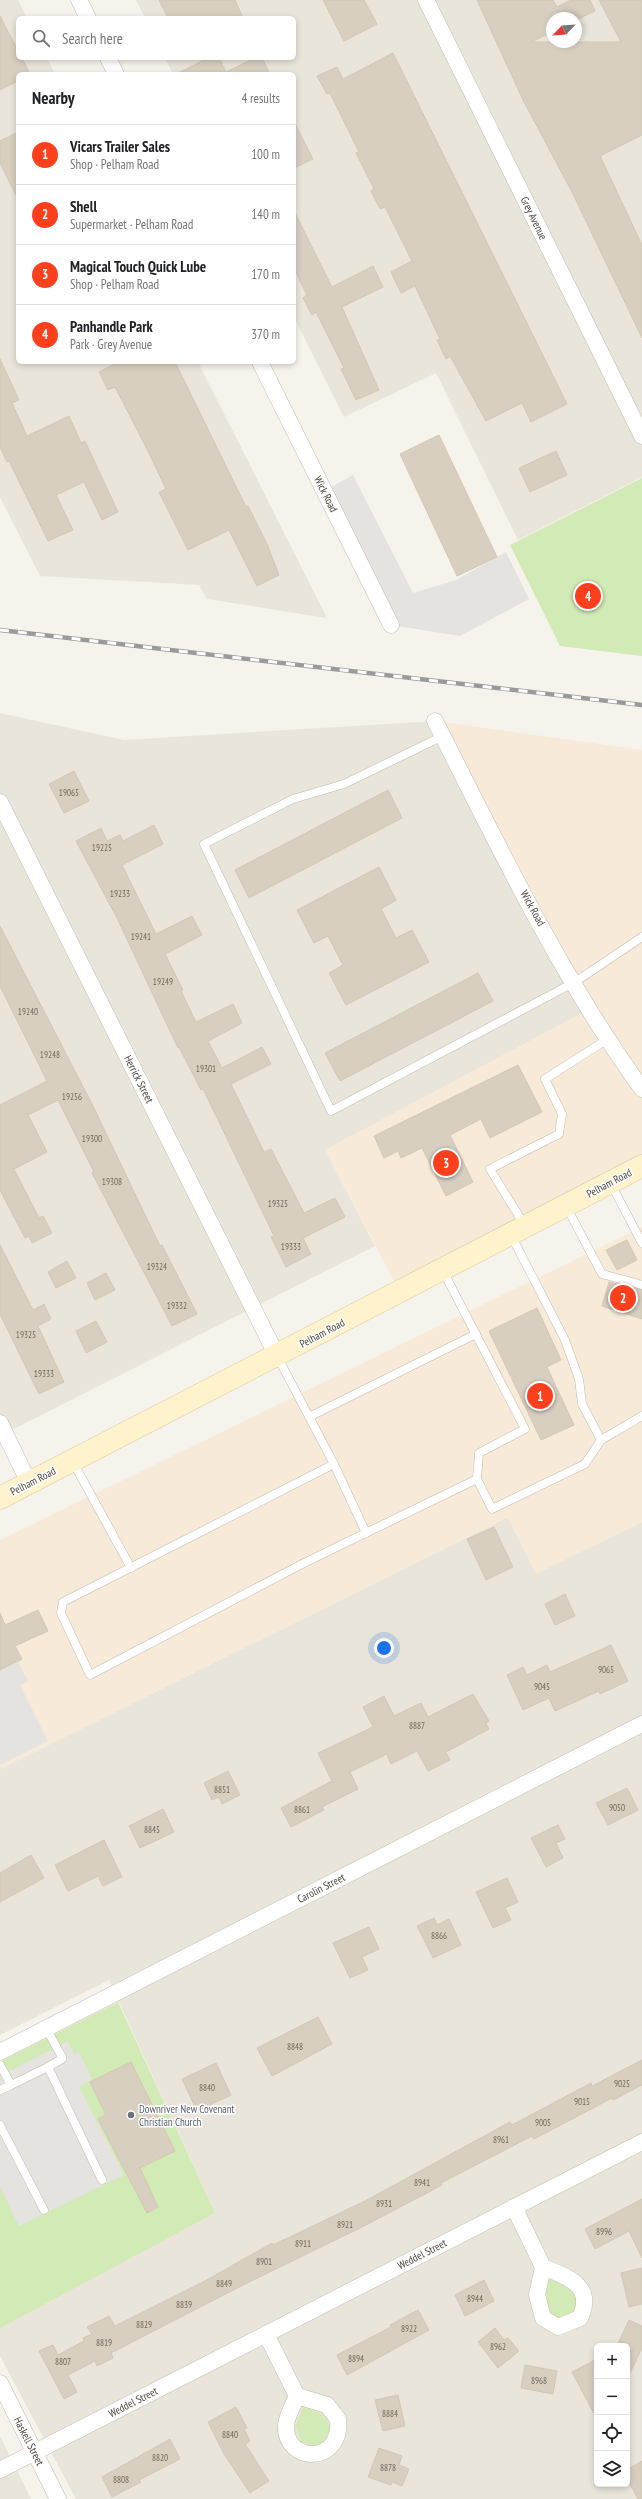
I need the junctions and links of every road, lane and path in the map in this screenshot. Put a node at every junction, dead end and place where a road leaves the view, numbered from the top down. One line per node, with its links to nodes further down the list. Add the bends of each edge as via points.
1 (79, 0): 3 (street)
2 (426, 0): 7 (street, Grey Avenue)
3 (87, 16)
4 (109, 60): 5 (street)
5 (115, 72)
6 (261, 364): 8 (street, Wick Road)
7 (642, 436)
8 (391, 625)
9 (435, 720): 10 (street, Wick Road)
10 (443, 736): 13 (street, Wick Road, via 532,908); 13 (lane, via 344,784 293,798 204,844 331,1111)
11 (0, 802): 24 (street, Herrick Street)
12 (642, 937): 13 (lane)
13 (574, 982): 14 (street, Wick Road)
14 (608, 1039): 15 (street, Wick Road); 19 (lane, via 544,1079 562,1114 559,1134 490,1169)
15 (642, 1089)
16 (642, 1166): 17 (main road, Pelham Road)
17 (611, 1182): 18 (main road, Pelham Road); 20 (lane)
18 (566, 1206): 19 (main road, Pelham Road); 22 (lane, via 602,1274)
19 (518, 1230): 21 (main road, Pelham Road); 28 (lane, via 565,1340 579,1379 582,1404)
20 (642, 1243)
21 (442, 1270): 23 (lane); 24 (main road, Pelham Road)
22 (642, 1285)
23 (476, 1334): 26 (lane); 31 (lane, via 525,1429 479,1453)
24 (277, 1356): 26 (lane); 29 (main road, Pelham Road)
25 (642, 1416): 28 (lane)
26 (309, 1417): 30 (lane)
27 (0, 1423): 32 (street)
28 (601, 1440): 31 (lane, via 584,1464 492,1509)
29 (73, 1461): 32 (main road, Pelham Road); 35 (lane)
30 (334, 1464): 34 (lane); 35 (lane)
31 (477, 1479): 34 (lane)
32 (29, 1483): 33 (main road, Pelham Road)
33 (0, 1498)
34 (366, 1533): 35 (lane, via 90,1675 61,1612 63,1602)
35 (131, 1568)
36 (642, 1724): 37 (street, Carolin Street)
37 (46, 2028): 38 (street, Carolin Street); 40 (lane, via 62,2056 62,2059)
38 (0, 2052)
39 (0, 2065): 41 (lane)
40 (48, 2067): 41 (lane); 45 (lane)
41 (11, 2084): 42 (lane)
42 (0, 2090)
43 (0, 2125): 47 (lane)
44 (642, 2142): 46 (street, Weddel Street)
45 (102, 2180)
46 (514, 2207): 48 (street); 49 (street, Weddel Street)
47 (44, 2210)
48 (543, 2267)
49 (266, 2334): 51 (street); 52 (street, Weddel Street)
50 (0, 2383): 52 (street, Haskell Street)
51 (297, 2396)
52 (34, 2453): 53 (street, Weddel Street); 54 (street, Haskell Street)
53 (0, 2470)
54 (58, 2499)

